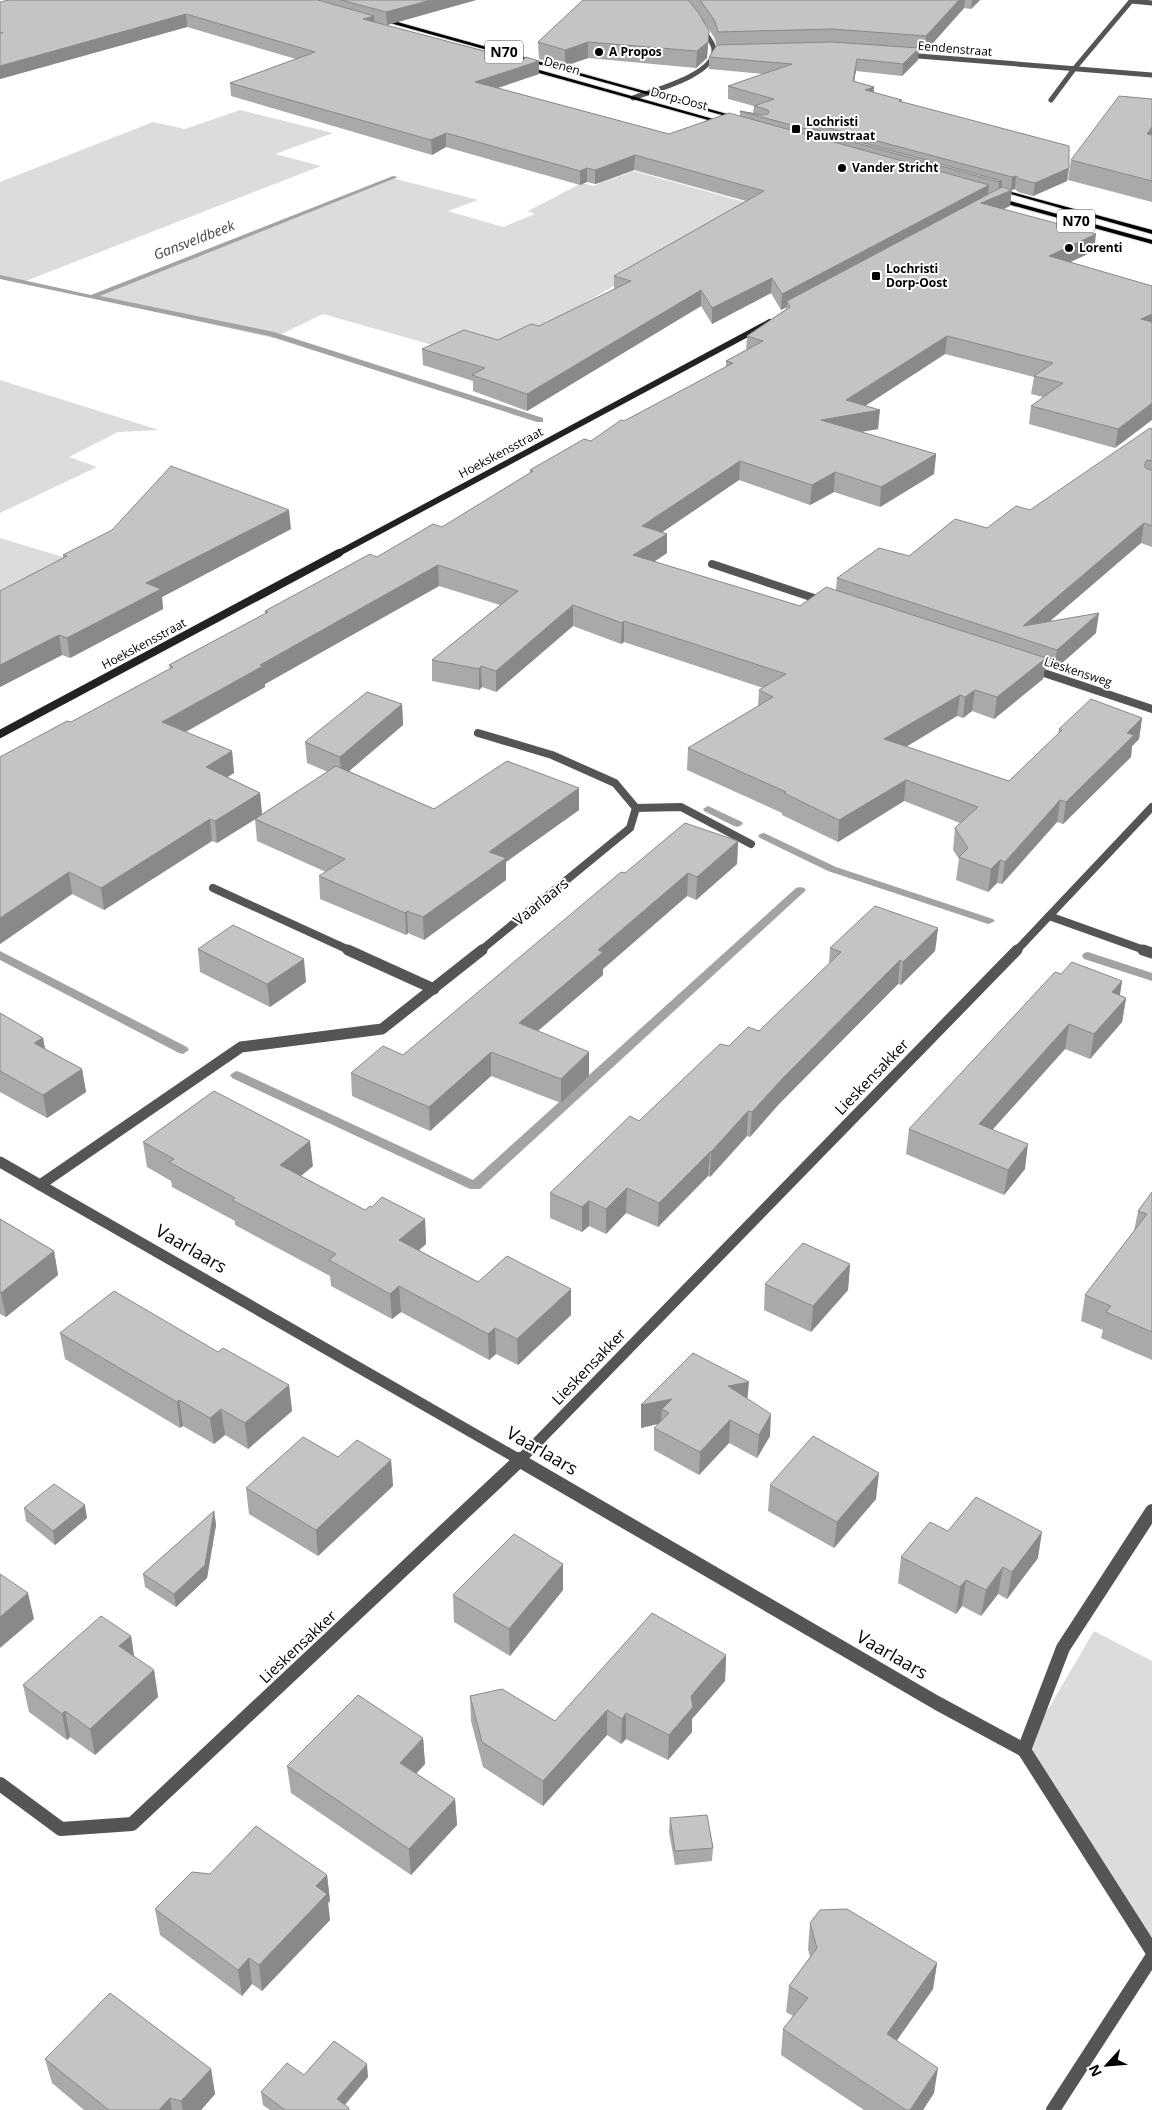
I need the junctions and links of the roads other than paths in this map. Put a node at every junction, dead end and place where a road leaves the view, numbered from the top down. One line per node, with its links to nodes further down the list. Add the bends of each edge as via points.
1 (1132, 1): 2 (street); 9 (street)
2 (1152, 3)
3 (377, 18): 11 (main road, Denen / N70)
4 (696, 21): 6 (street, via 711,40)
5 (723, 52): 6 (street)
6 (714, 53): 11 (street, via 713,60 698,73)
7 (899, 54): 9 (street, Eendenstraat)
8 (517, 65): 12 (main road, Denen / N70)
9 (1074, 69): 10 (street, Eendenstraat); 13 (street)
10 (1152, 75)
11 (648, 92): 12 (street); 14 (main road, Dorp-Oost / N70)
12 (633, 98): 15 (main road, Dorp-Oost / N70)
13 (1051, 100)
14 (747, 120)
15 (739, 127)
16 (987, 186): 17 (main road, N70)
17 (1014, 193): 18 (street); 20 (main road, N70)
18 (999, 200): 19 (main road, N70); 21 (main road, N70)
19 (990, 201)
20 (1152, 232)
21 (1152, 242)
22 (776, 319): 28 (street, Hoekskensstraat)
23 (712, 564): 24 (street)
24 (834, 604)
25 (1021, 666): 26 (street, Lieskensweg)
26 (1152, 708)
27 (478, 733): 30 (street, via 552,755 615,783)
28 (0, 734)
29 (1152, 807): 33 (street, Lieskensakker)
30 (636, 808): 31 (street, via 681,807); 35 (street, Vaarlaars, via 630,828)
31 (751, 844)
32 (213, 888): 35 (street)
33 (1049, 916): 34 (street); 38 (street, Lieskensakker)
34 (1152, 953)
35 (434, 989): 37 (street, Vaarlaars, via 382,1029 241,1047)
36 (0, 1162): 37 (street, Vaarlaars)
37 (40, 1185): 38 (street, Vaarlaars)
38 (520, 1460): 40 (street, Vaarlaars); 41 (street, Lieskensakker, via 132,1824 61,1830)
39 (1152, 1511): 40 (street, via 1063,1648)
40 (1024, 1750): 42 (street, Vaarlaars)
41 (0, 1784)
42 (1152, 1951)
43 (1152, 1957): 44 (street)
44 (1053, 2110)

